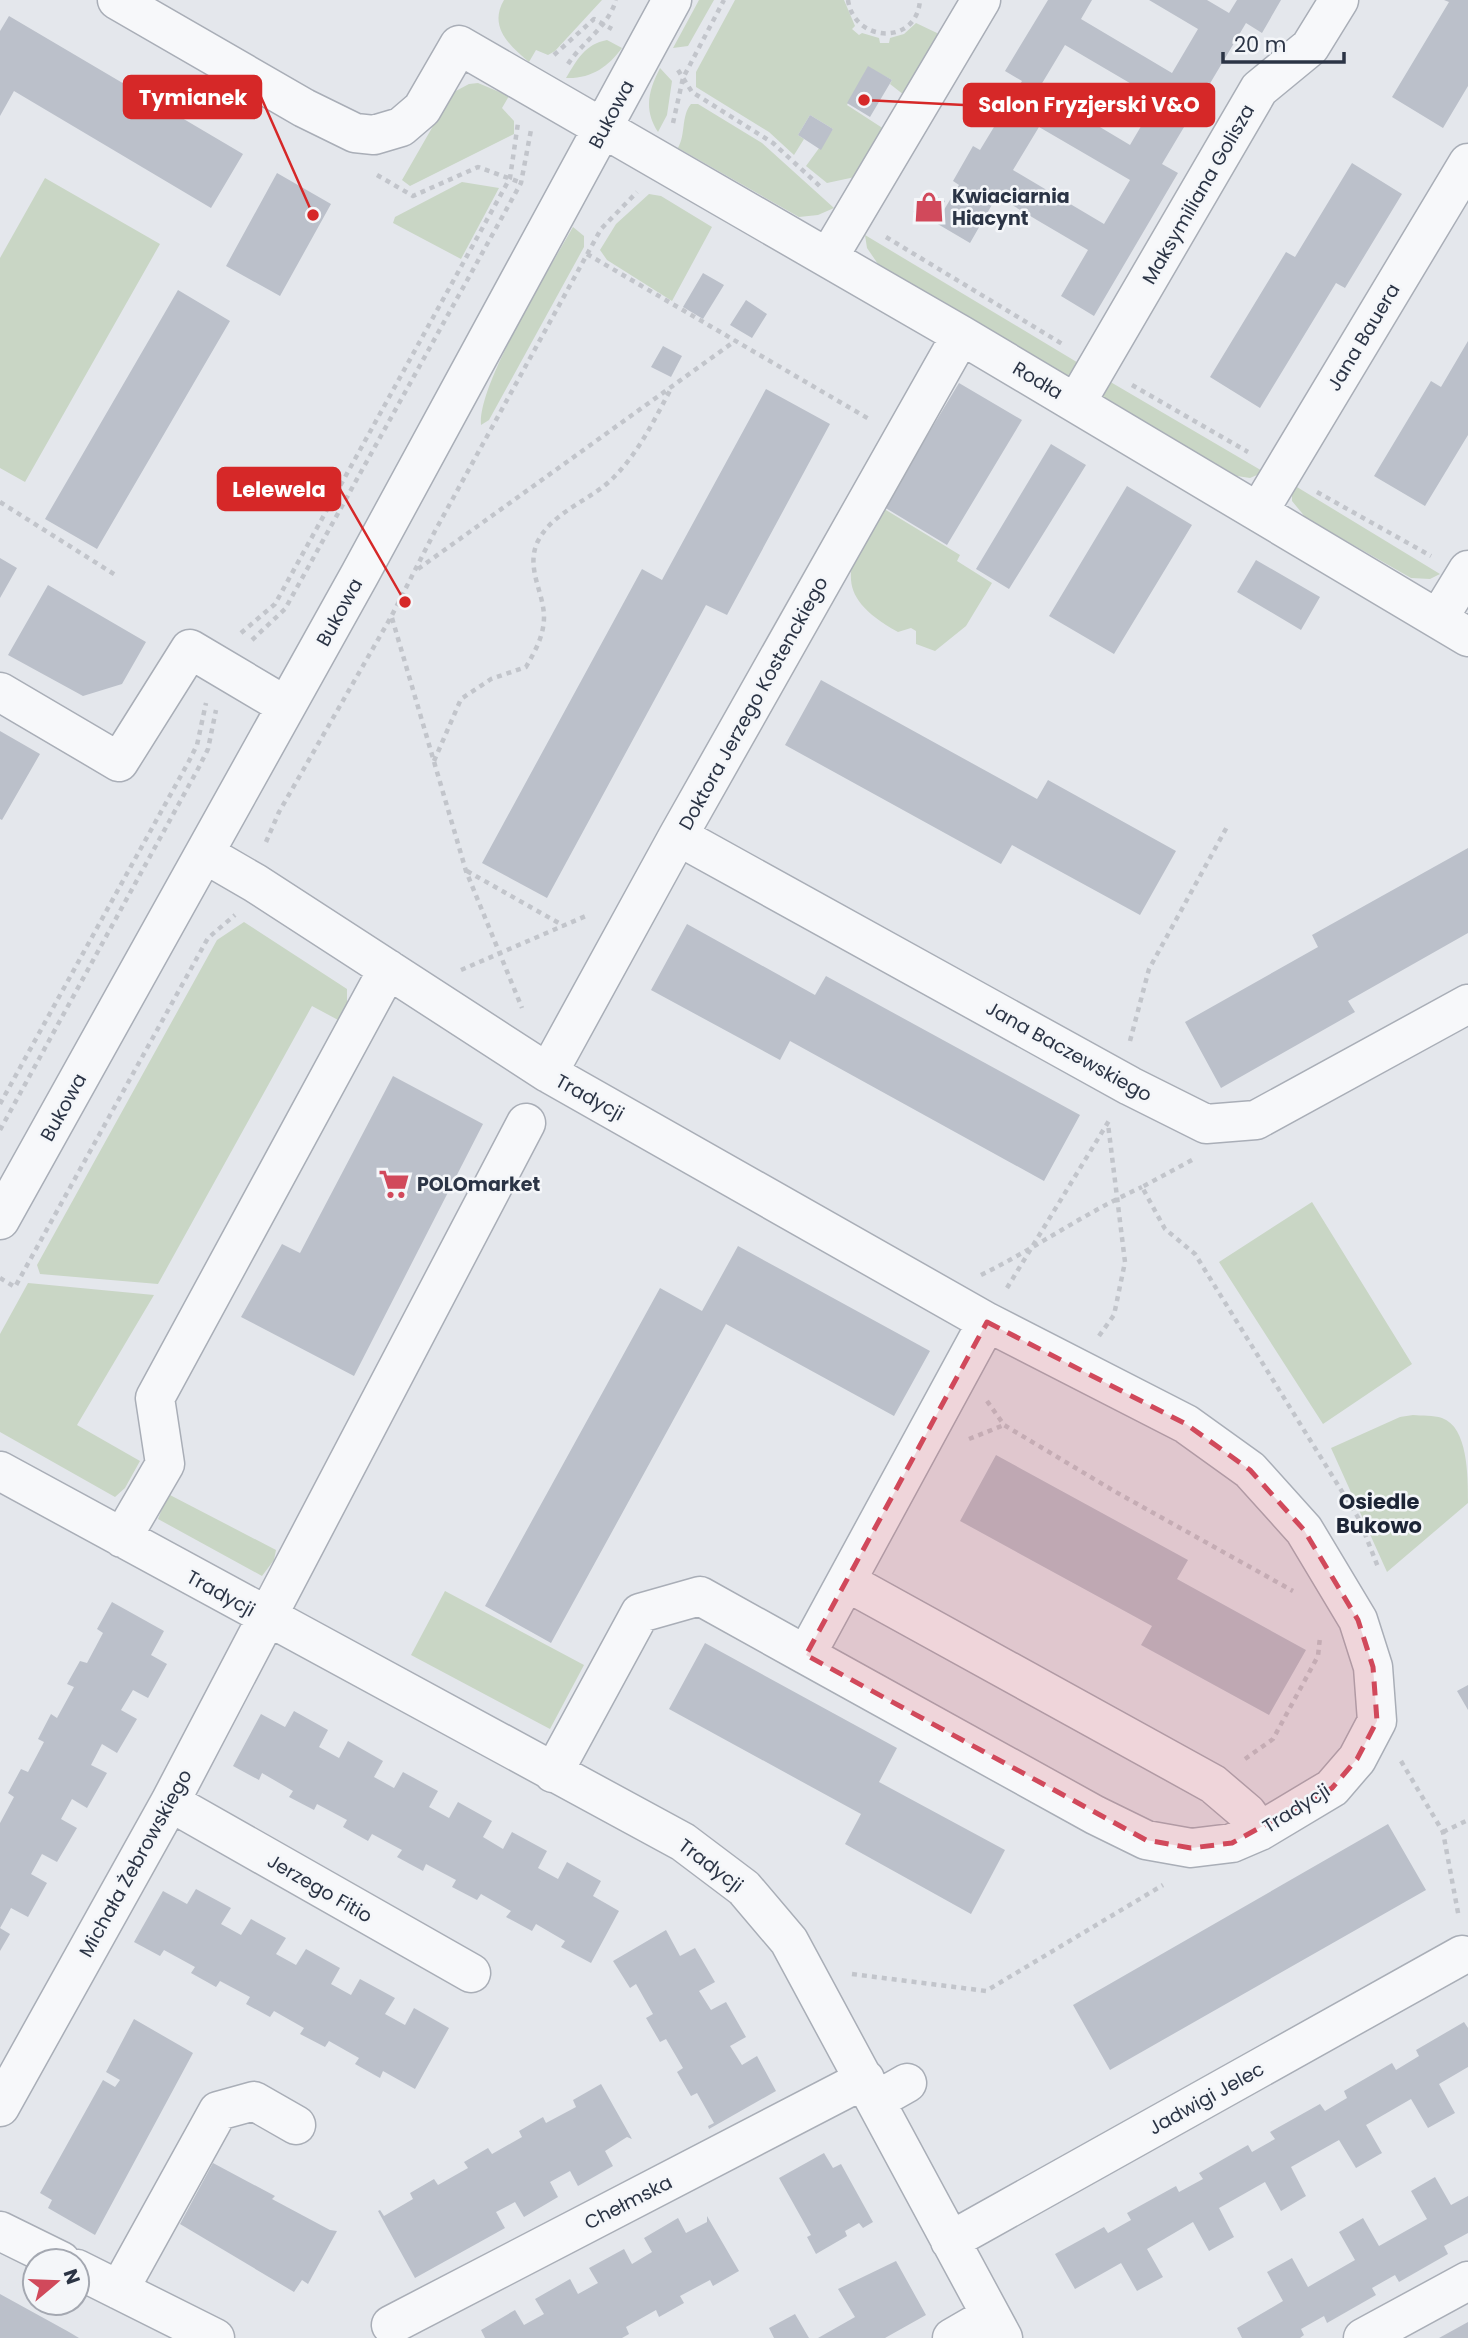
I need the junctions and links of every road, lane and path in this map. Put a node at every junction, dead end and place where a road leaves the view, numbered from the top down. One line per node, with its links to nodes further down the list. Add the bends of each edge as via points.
1 (117, 0): 12 (street, Rodła, via 303,108 355,133 374,135 401,127 422,108 458,45)
2 (616, 0): 9 (path)
3 (672, 0): 13 (street, Bukowa)
4 (724, 0): 11 (path)
5 (848, 0): 6 (path, via 858,23 888,35 908,25)
6 (920, 0)
7 (981, 0): 16 (street)
8 (1339, 0): 21 (street, Maksymiliana Golisza, via 1310,47 1259,89)
9 (604, 24): 10 (path); 12 (path); 12 (path, via 594,19 570,38 539,72)
10 (620, 33)
11 (683, 78): 14 (path, via 669,137); 16 (path, via 692,92 773,144)
12 (539, 91): 13 (street, Rodła); 33 (path, via 521,183 285,609); 33 (path, via 519,107 510,178 275,604 241,632)
13 (604, 128): 14 (street, Rodła); 35 (street, Bukowa)
14 (658, 158): 17 (path, via 644,184 601,229); 18 (street, Rodła)
15 (1468, 163): 25 (street, Jana Bauera)
16 (853, 216): 18 (street); 21 (path)
17 (587, 254): 20 (path); 28 (path)
18 (828, 258): 19 (street, Rodła)
19 (961, 335): 23 (street, Rodła); 24 (street, Doktora Jerzego Kostenckiego)
20 (736, 341): 22 (path); 24 (path)
21 (1098, 366): 23 (street, Maksymiliana Golisza); 25 (path)
22 (672, 387): 28 (path); 36 (path, via 636,453 612,479 552,524 536,544 533,579 544,616 540,643 526,667 491,679 461,699)
23 (1076, 403): 27 (street, Rodła)
24 (903, 439): 38 (street, Doktora Jerzego Kostenckiego)
25 (1282, 472): 27 (street, Jana Bauera); 29 (path)
26 (0, 502): 30 (path)
27 (1259, 511): 32 (street, Rodła)
28 (417, 569): 31 (path)
29 (1466, 573): 32 (street)
30 (117, 576)
31 (391, 617): 36 (path); 41 (path, via 279,812 266,839 266,862)
32 (1453, 628)
33 (228, 671): 34 (street, via 190,649 119,762); 35 (street); 51 (path, via 203,711 189,761); 55 (path, via 200,767)
34 (0, 692)
35 (286, 706): 39 (street, Bukowa)
36 (434, 761): 40 (path)
37 (1228, 825): 50 (path, via 1149,969)
38 (678, 836): 49 (street, Doktora Jerzego Kostenckiego); 50 (street, Jana Baczewskiego)
39 (205, 854): 41 (street, Tradycji); 58 (street, Bukowa)
40 (466, 871): 43 (path); 44 (path)
41 (255, 883): 45 (street, Tradycji); 60 (path, via 238,912 208,938 15,1287)
42 (601, 910): 43 (path)
43 (564, 926): 44 (path)
44 (500, 953): 46 (path); 48 (path)
45 (388, 969): 49 (street, Tradycji); 66 (street, via 155,1398 165,1464)
46 (453, 973)
47 (1468, 1004): 52 (street, Jana Baczewskiego, via 1256,1120)
48 (524, 1013)
49 (548, 1073): 61 (street, Tradycji)
50 (1120, 1081): 52 (street, Jana Baczewskiego, via 1206,1124); 54 (path)
51 (0, 1104)
52 (1231, 1121): 56 (path, via 1209,1151)
53 (526, 1123): 70 (street, Michała Żebrowskiego)
54 (1108, 1123): 57 (path); 59 (path)
55 (0, 1130)
56 (1142, 1187): 57 (path); 67 (path, via 1165,1229 1195,1254 1359,1519)
57 (1116, 1199): 59 (path); 64 (path, via 1125,1262 1114,1315)
58 (0, 1220)
59 (1030, 1251): 61 (path); 62 (path)
60 (0, 1278)
61 (940, 1295): 62 (street, Tradycji)
62 (987, 1321): 63 (street); 64 (street, Tradycji)
63 (963, 1367): 68 (street); 69 (path, via 1004,1425 1114,1491 1299,1594)
64 (1076, 1367): 69 (street, Tradycji, via 1186,1424 1250,1470 1304,1530)
65 (0, 1471): 66 (street, Tradycji)
66 (122, 1538): 70 (street, Tradycji)
67 (1378, 1567)
68 (847, 1582): 72 (street); 75 (street)
69 (1345, 1596): 73 (street, Tradycji, via 1373,1667)
70 (266, 1618): 74 (street, Tradycji); 76 (street, Michała Żebrowskiego)
71 (1320, 1627): 75 (path, via 1318,1656 1273,1739)
72 (806, 1655): 74 (street, Tradycji, via 700,1596 640,1613); 78 (street, Tradycji, via 1146,1840 1191,1848 1232,1843)
73 (1377, 1721): 78 (street, Tradycji, via 1357,1759 1332,1788); 79 (path)
74 (553, 1773): 83 (street, Tradycji, via 683,1842 744,1888 789,1941)
75 (1213, 1784): 78 (street, via 1247,1813)
76 (170, 1802): 82 (street, Jerzego Fitio); 85 (street, Michała Żebrowskiego)
77 (1468, 1820): 79 (path)
78 (1260, 1831)
79 (1443, 1832): 81 (path, via 1463,1938)
80 (1174, 1878): 83 (path, via 986,1991 846,1973)
81 (1462, 1955): 88 (street, Jadwigi Jelec)
82 (471, 1973)
83 (809, 1978): 84 (street, Tradycji)
84 (883, 2087): 88 (street, Tradycji); 93 (street, Chełmska)
85 (0, 2107)
86 (296, 2125): 92 (street, via 254,2101 218,2111)
87 (0, 2231): 89 (street)
88 (950, 2241): 94 (street, Tradycji)
89 (33, 2247)
90 (91, 2276): 92 (street)
91 (1468, 2281): 97 (street)
92 (119, 2290): 95 (street)
93 (391, 2325)
94 (997, 2327): 96 (street)
95 (215, 2338)
96 (952, 2338)
97 (1363, 2338)

